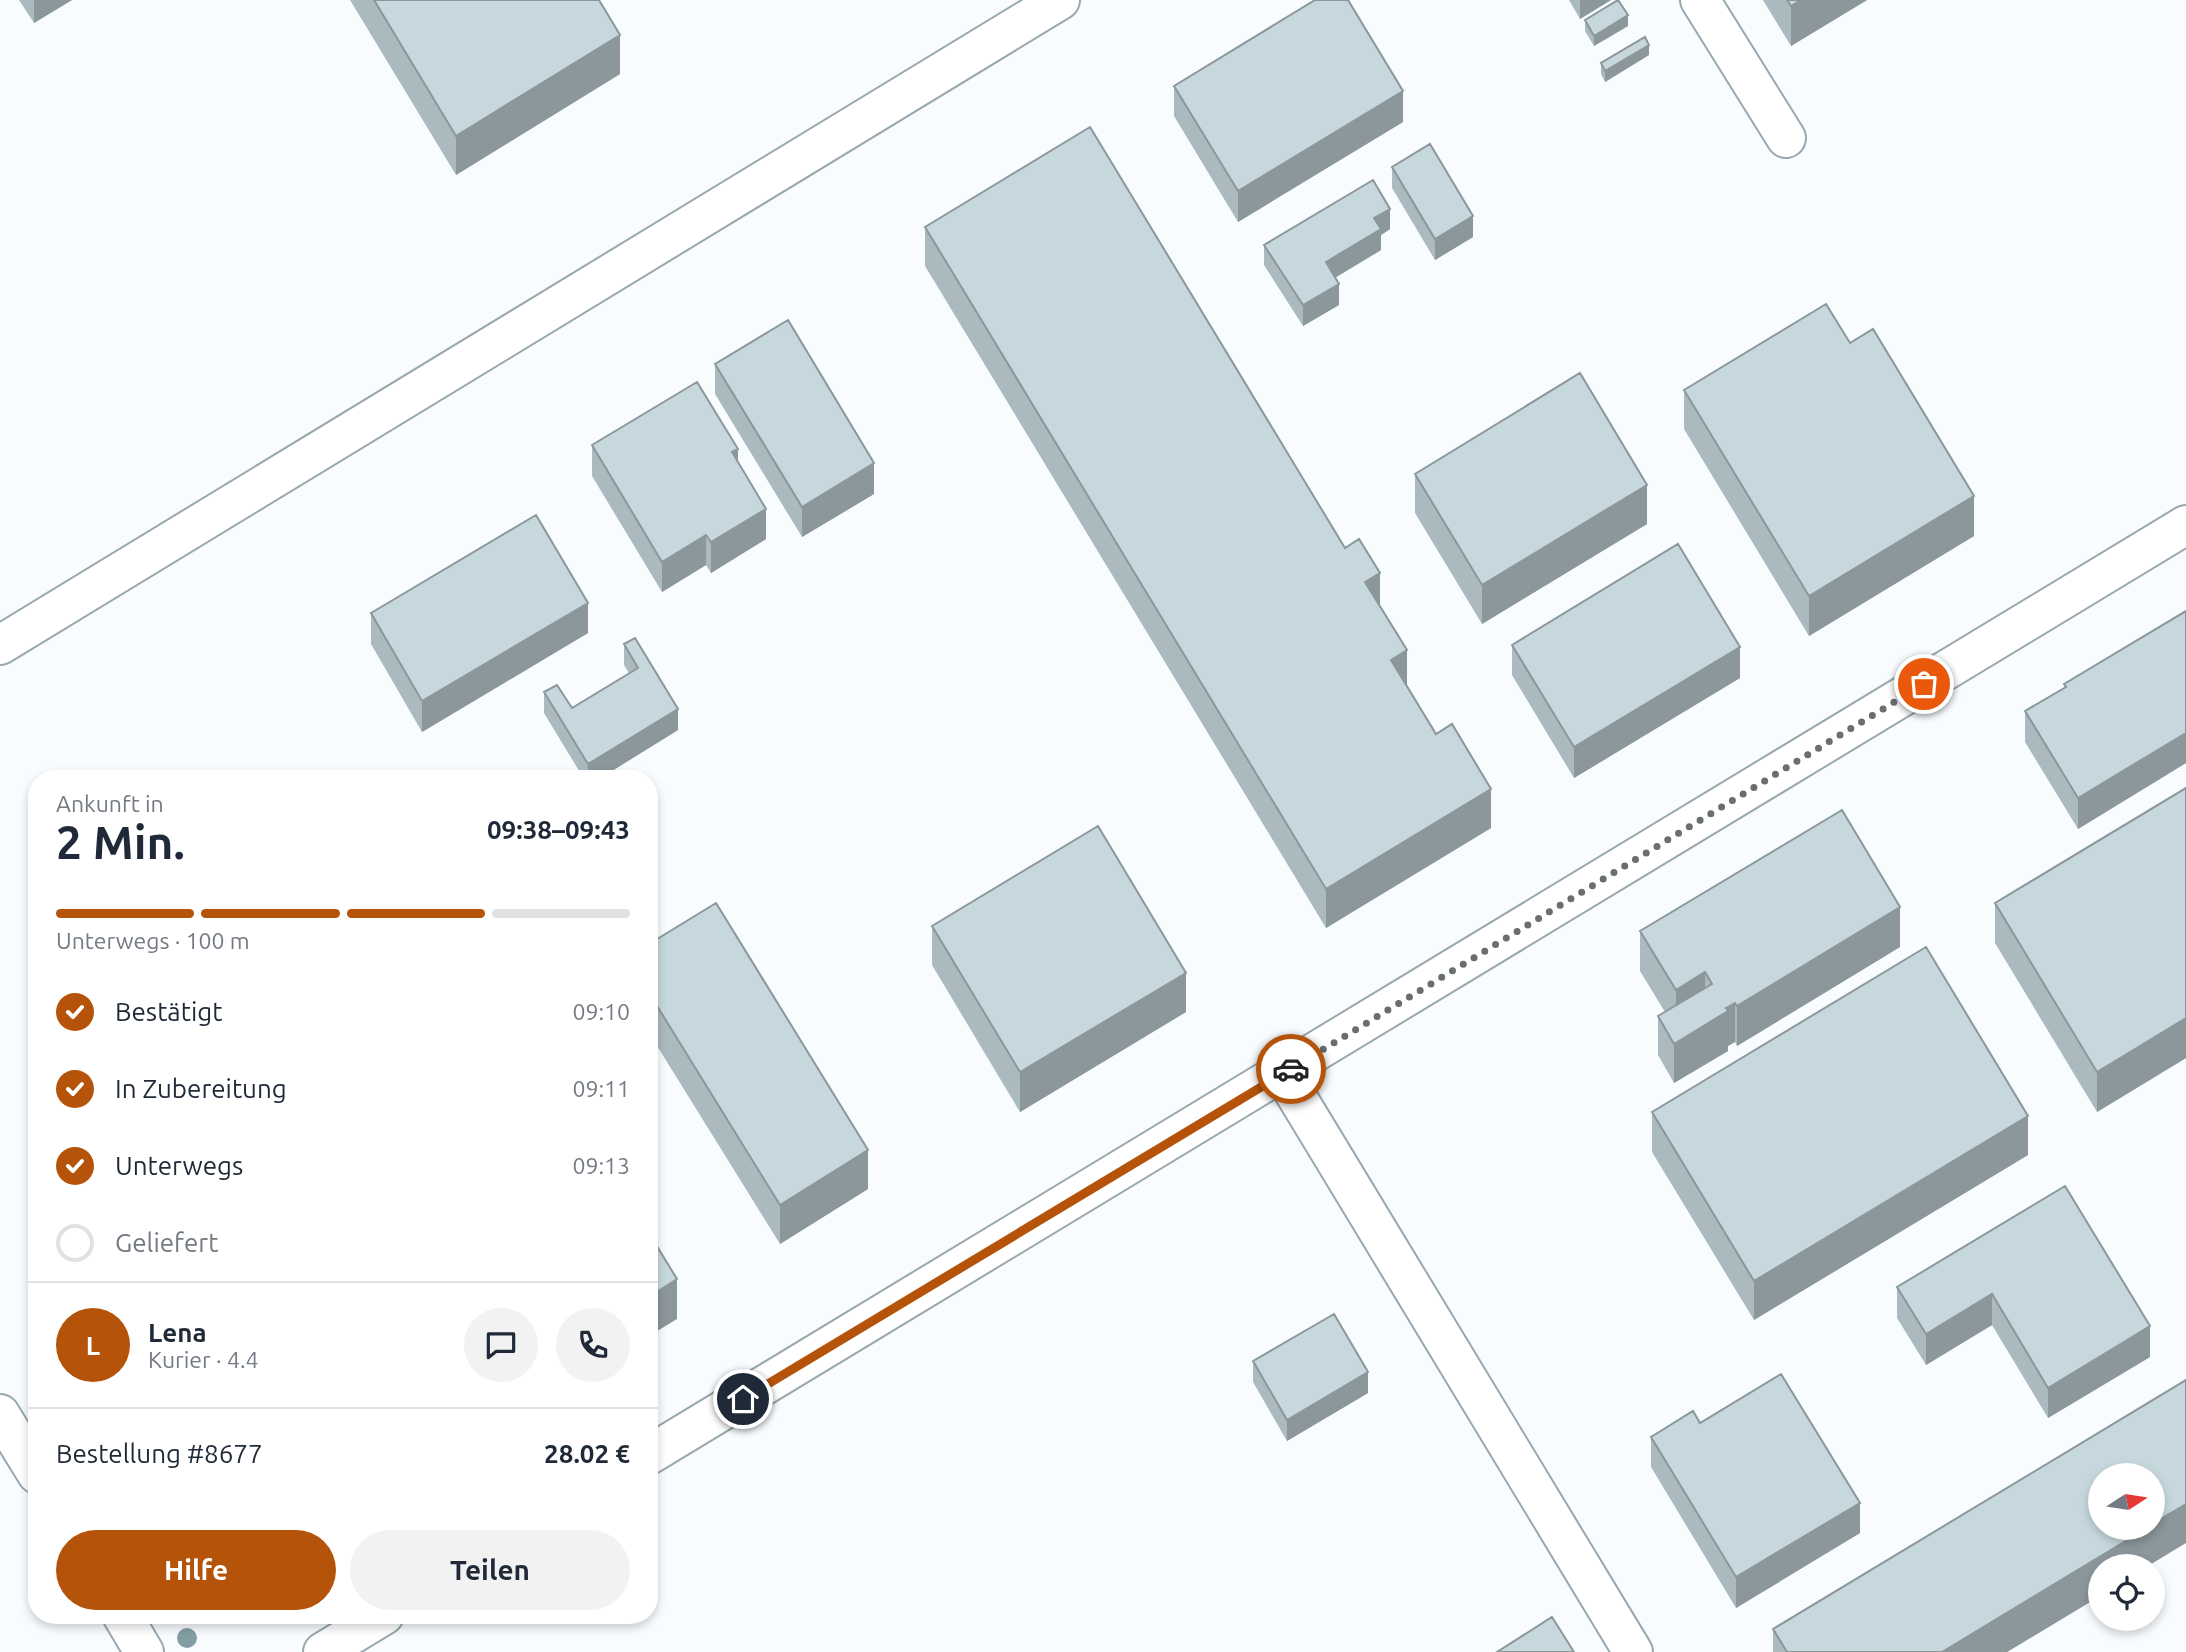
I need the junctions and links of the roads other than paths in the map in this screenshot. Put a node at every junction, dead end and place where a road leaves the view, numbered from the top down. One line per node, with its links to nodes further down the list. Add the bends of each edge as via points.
1 (1060, 0): 5 (lane)
2 (1700, 0): 3 (lane)
3 (1786, 138)
4 (2186, 525): 6 (lane)
5 (0, 645)
6 (1283, 1074): 8 (lane); 14 (lane)
7 (0, 1413): 9 (lane)
8 (658, 1450)
9 (28, 1459)
10 (127, 1624): 12 (lane)
11 (369, 1624): 13 (lane)
12 (144, 1652)
13 (323, 1652)
14 (1633, 1652)

